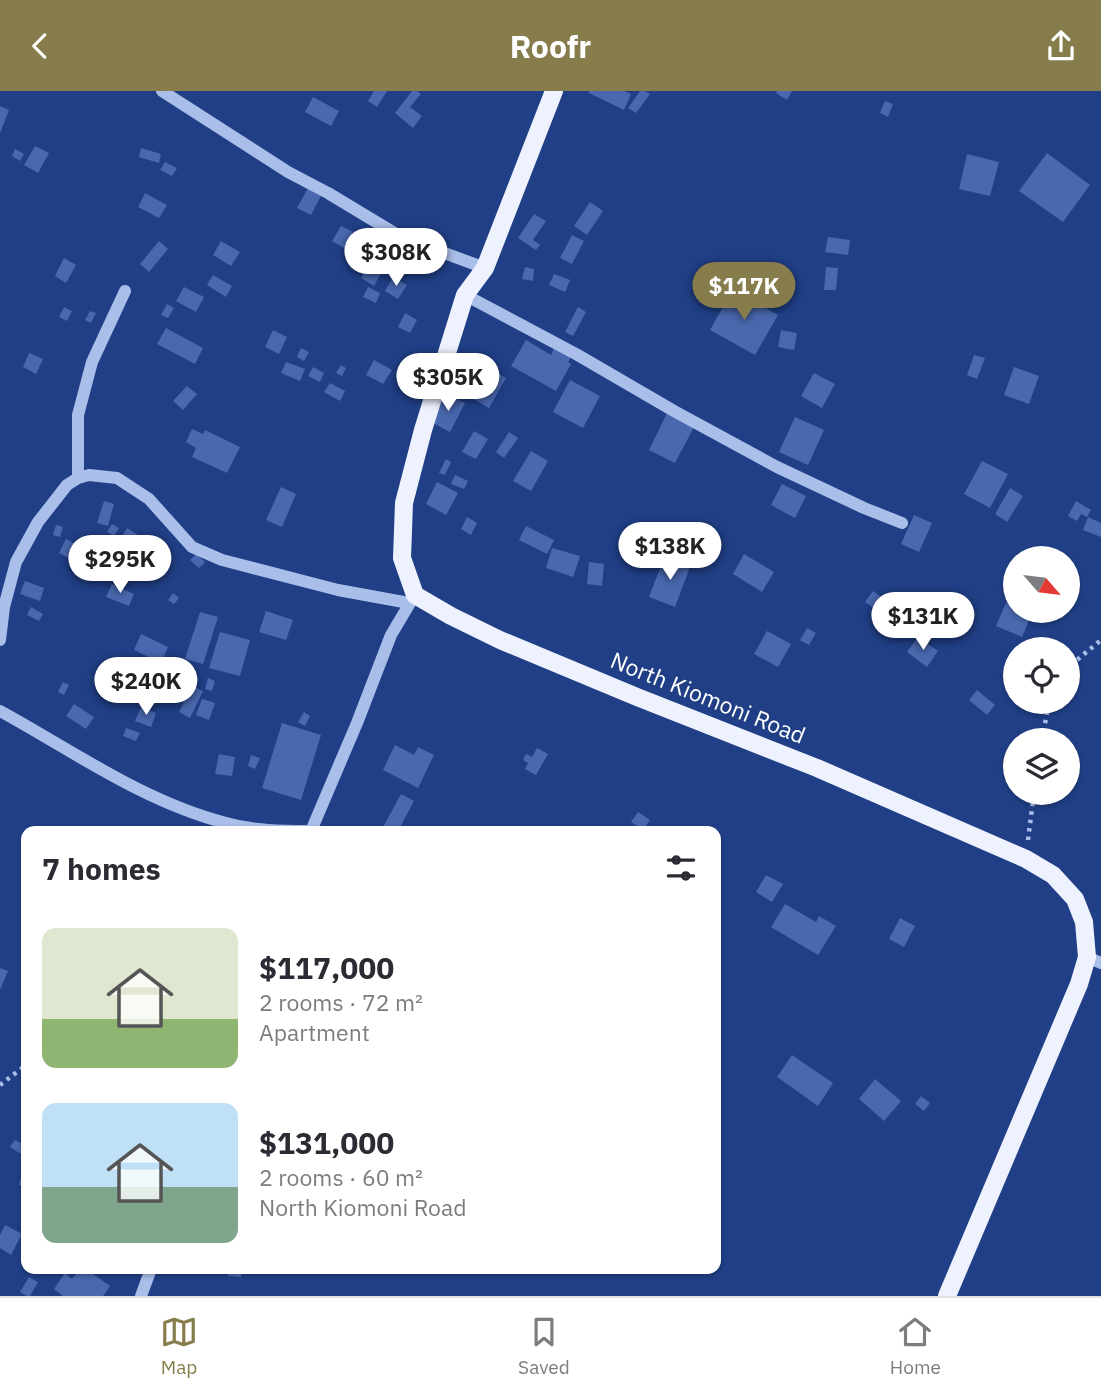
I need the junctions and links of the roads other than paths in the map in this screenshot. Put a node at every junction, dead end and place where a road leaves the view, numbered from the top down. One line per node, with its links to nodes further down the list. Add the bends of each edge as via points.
1 (162, 91): 3 (street, via 401,237)
2 (554, 91): 3 (main road)
3 (485, 268): 5 (main road)
4 (125, 291): 6 (street, via 92,362 78,415)
5 (465, 295): 7 (street, via 777,467); 8 (main road, via 404,503 402,558)
6 (78, 478): 8 (street, via 117,478 149,499 192,547 222,560 338,590); 9 (street, via 38,522 16,562)
7 (902, 523)
8 (412, 599): 12 (street, via 391,635); 13 (main road, North Kiomoni Road, via 1026,859 1053,875 1075,899)
9 (0, 640)
10 (0, 711): 11 (street, via 121,781)
11 (237, 826)
12 (313, 826)
13 (1094, 960): 16 (main road, North Kiomoni Road, via 1079,984)
14 (149, 1274): 15 (street)
15 (141, 1296)
16 (947, 1296)

